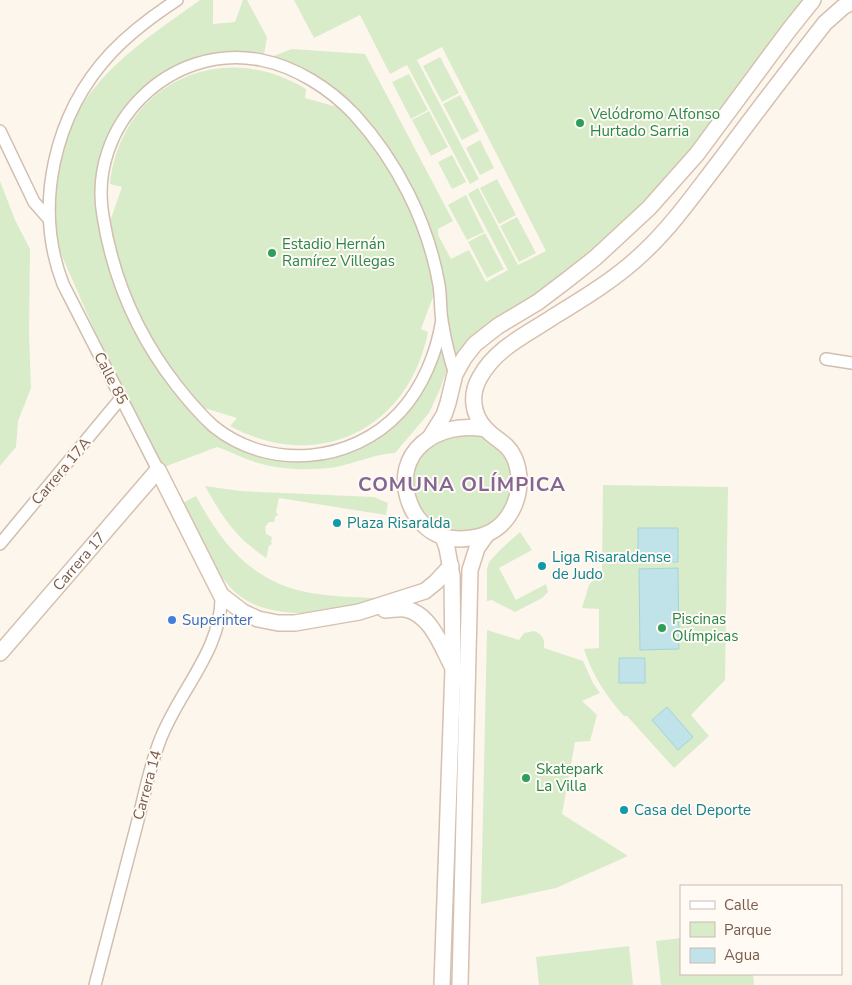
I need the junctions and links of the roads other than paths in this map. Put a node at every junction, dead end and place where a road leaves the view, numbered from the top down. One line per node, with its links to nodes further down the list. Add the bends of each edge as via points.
1 (177, 0): 5 (street, Calle 85, via 111,53 86,86 65,126 50,187)
2 (814, 0): 8 (street, via 696,154 649,208 596,258 538,302 498,326)
3 (852, 2): 13 (street, via 825,23 653,243 627,268 497,355 474,391 473,402)
4 (0, 131): 5 (street, via 34,202)
5 (49, 219): 12 (street, Calle 85, via 53,253 63,284)
6 (442, 320): 6 (street, via 440,289 432,254 405,186 386,155 352,112 304,75 248,58 201,63 173,74 147,92 118,128 102,172 100,203 122,292 148,344 169,376 202,415 233,439 269,453 308,456 340,450 370,436 400,411 416,390 433,355); 7 (street)
7 (448, 347): 8 (street, via 460,353); 11 (street)
8 (471, 350): 11 (street)
9 (826, 359): 10 (street)
10 (852, 363)
11 (455, 374): 14 (street, via 444,415)
12 (121, 398): 15 (street, Calle 85); 18 (street, Carrera 17A)
13 (485, 429): 14 (street, via 462,426); 16 (street, via 510,450 520,481 511,514)
14 (431, 436): 17 (street, via 417,449 409,463 406,490 417,517 432,532)
15 (158, 470): 20 (street, Calle 85); 22 (street, Carrera 17)
16 (487, 534): 17 (street, via 466,539); 26 (street, via 477,548 470,570)
17 (443, 536): 19 (street)
18 (0, 544)
19 (451, 566): 21 (street, via 425,591); 23 (street)
20 (220, 595): 21 (street, via 243,612 278,623); 24 (street, Carrera 14, via 218,625 158,744)
21 (358, 612): 23 (street, via 404,609 414,612 428,624)
22 (0, 653)
23 (453, 668): 25 (street)
24 (95, 985)
25 (442, 985)
26 (460, 985)

